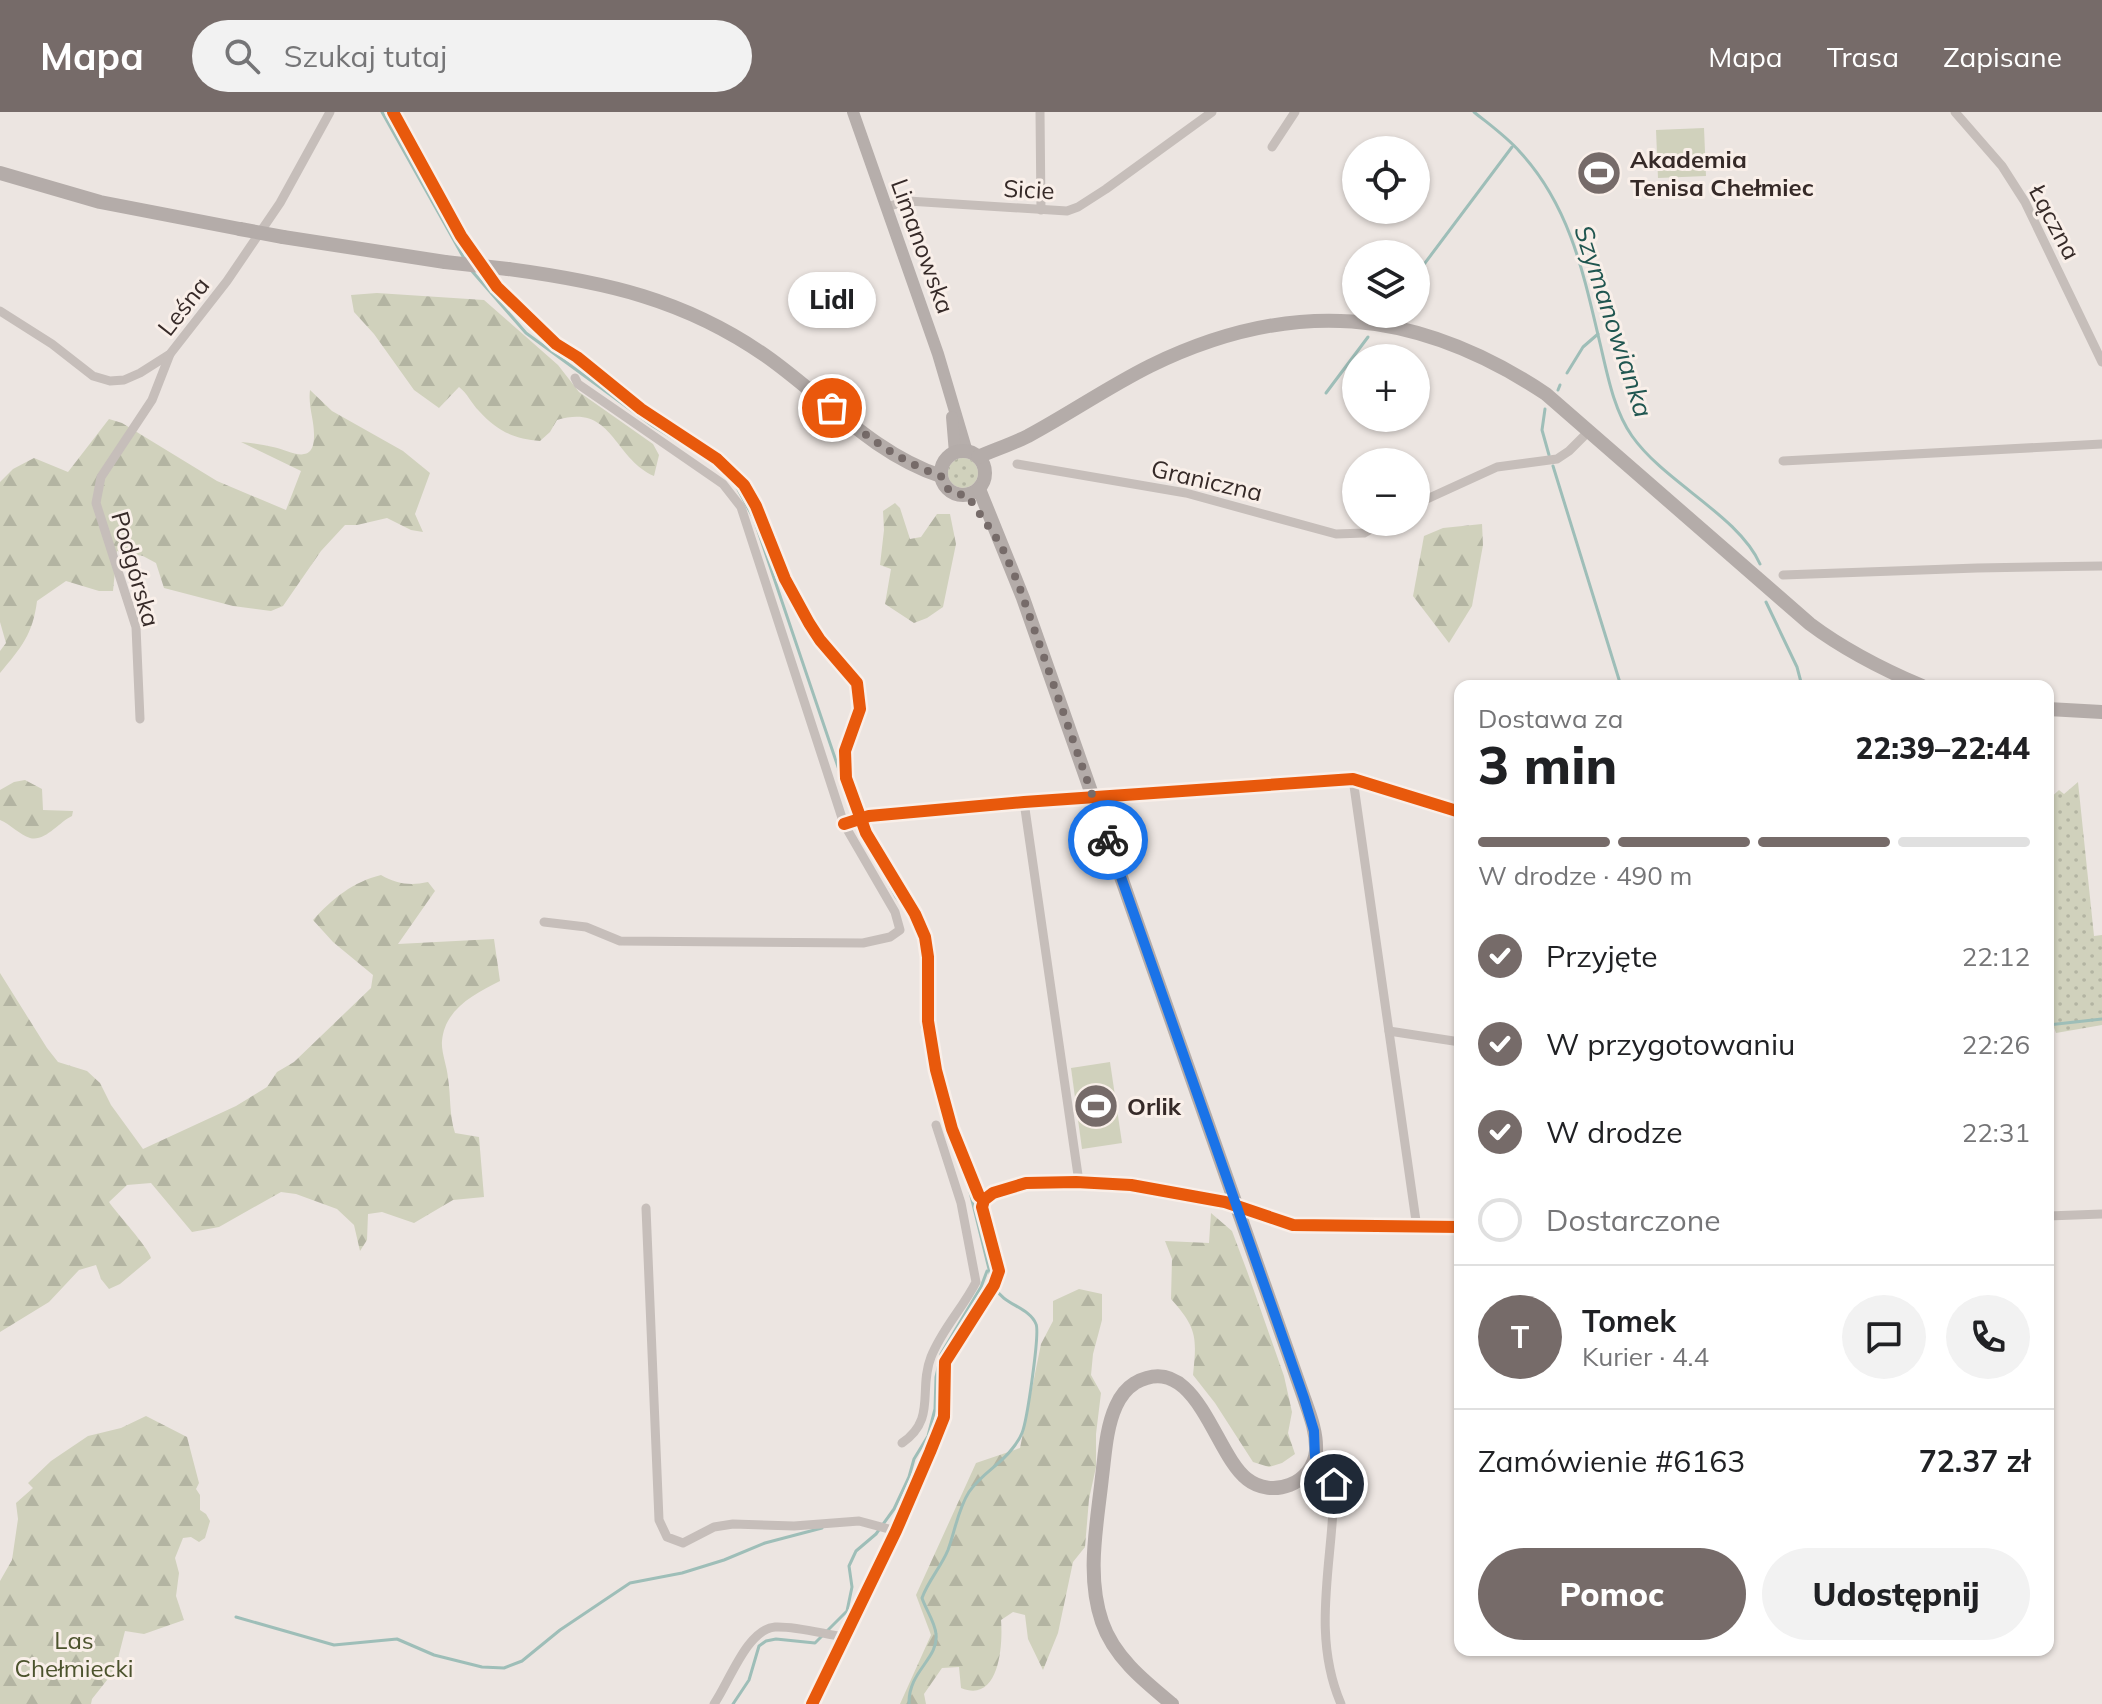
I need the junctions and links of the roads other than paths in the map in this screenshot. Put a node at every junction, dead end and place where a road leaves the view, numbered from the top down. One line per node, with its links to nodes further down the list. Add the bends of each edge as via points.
1 (330, 112): 13 (street, Leśna, via 280,203)
2 (393, 112): 34 (street, via 461,236 497,287 556,344 717,459 744,485 809,623 857,683 860,709 844,762)
3 (853, 112): 10 (main road, Limanowska)
4 (1040, 112): 11 (street)
5 (1212, 112): 11 (street, Sicie, via 1078,207)
6 (1295, 112): 8 (street)
7 (1955, 112): 14 (street, Łączna, via 2025,202)
8 (1272, 147)
9 (0, 173): 18 (main road, bridge, via 127,208 633,291 724,330 909,461)
10 (886, 207): 11 (street, Sicie, via 908,201); 18 (main road, Limanowska, via 951,394)
11 (1041, 210)
12 (0, 311): 13 (street, Leśna, via 93,376 110,381 124,380)
13 (170, 354): 29 (street, Podgórska, via 152,400 101,477 96,503 136,627)
14 (2102, 362)
15 (575, 378): 35 (street, via 723,484 741,507)
16 (1590, 430): 18 (main road, via 1546,394 1469,349 1394,326 1312,322 1242,332 1178,353 1025,438); 22 (street, via 1557,459 1497,467); 26 (main road, via 1810,624 1842,648)
17 (2102, 444): 19 (street)
18 (961, 461): 21 (main road, via 984,479); 21 (main road, via 944,485 951,492)
19 (1783, 461)
20 (1017, 464): 23 (street, Graniczna, via 1186,493)
21 (973, 492): 31 (main road, via 1014,574)
22 (1430, 498)
23 (1342, 534)
24 (2102, 566): 25 (street)
25 (1783, 575)
26 (1908, 680)
27 (2054, 709): 28 (main road)
28 (2102, 712)
29 (140, 719)
30 (1353, 779): 31 (street); 33 (street); 37 (street)
31 (1093, 798): 32 (street); 42 (main road)
32 (1024, 802): 34 (street); 40 (street)
33 (1454, 810)
34 (860, 818): 35 (street); 41 (street, via 925,937 936,1070)
35 (844, 824): 36 (street, via 895,912 900,930 890,937 863,943 620,941 586,927)
36 (544, 922)
37 (1389, 1031): 38 (street); 47 (street)
38 (1454, 1041)
39 (936, 1125): 41 (street)
40 (1079, 1182): 41 (street, via 1026,1183); 42 (street, via 1131,1185)
41 (974, 1200): 48 (street, via 976,1282); 49 (street, via 982,1207 999,1271)
42 (1236, 1205): 47 (street, via 1293,1225); 51 (main road, via 1310,1414)
43 (646, 1208): 52 (street, via 659,1520 667,1537 683,1543 733,1524 859,1521)
44 (2102, 1214): 45 (street)
45 (2054, 1216)
46 (1454, 1227): 47 (street)
47 (1417, 1228)
48 (929, 1361): 49 (street); 50 (street, via 923,1419)
49 (945, 1362): 52 (street, via 944,1417)
50 (902, 1443)
51 (1315, 1457): 56 (main road, via 1290,1486 1271,1488 1253,1483 1235,1466 1203,1411 1176,1382 1153,1377 1131,1386 1116,1405 1103,1476 1096,1595 1109,1638 1130,1667); 57 (street, via 1328,1468 1334,1484 1324,1626)
52 (896, 1531): 53 (street)
53 (844, 1637): 54 (street, via 775,1627 760,1632); 55 (street)
54 (714, 1704)
55 (812, 1704)
56 (1172, 1704)
57 (1341, 1704)

